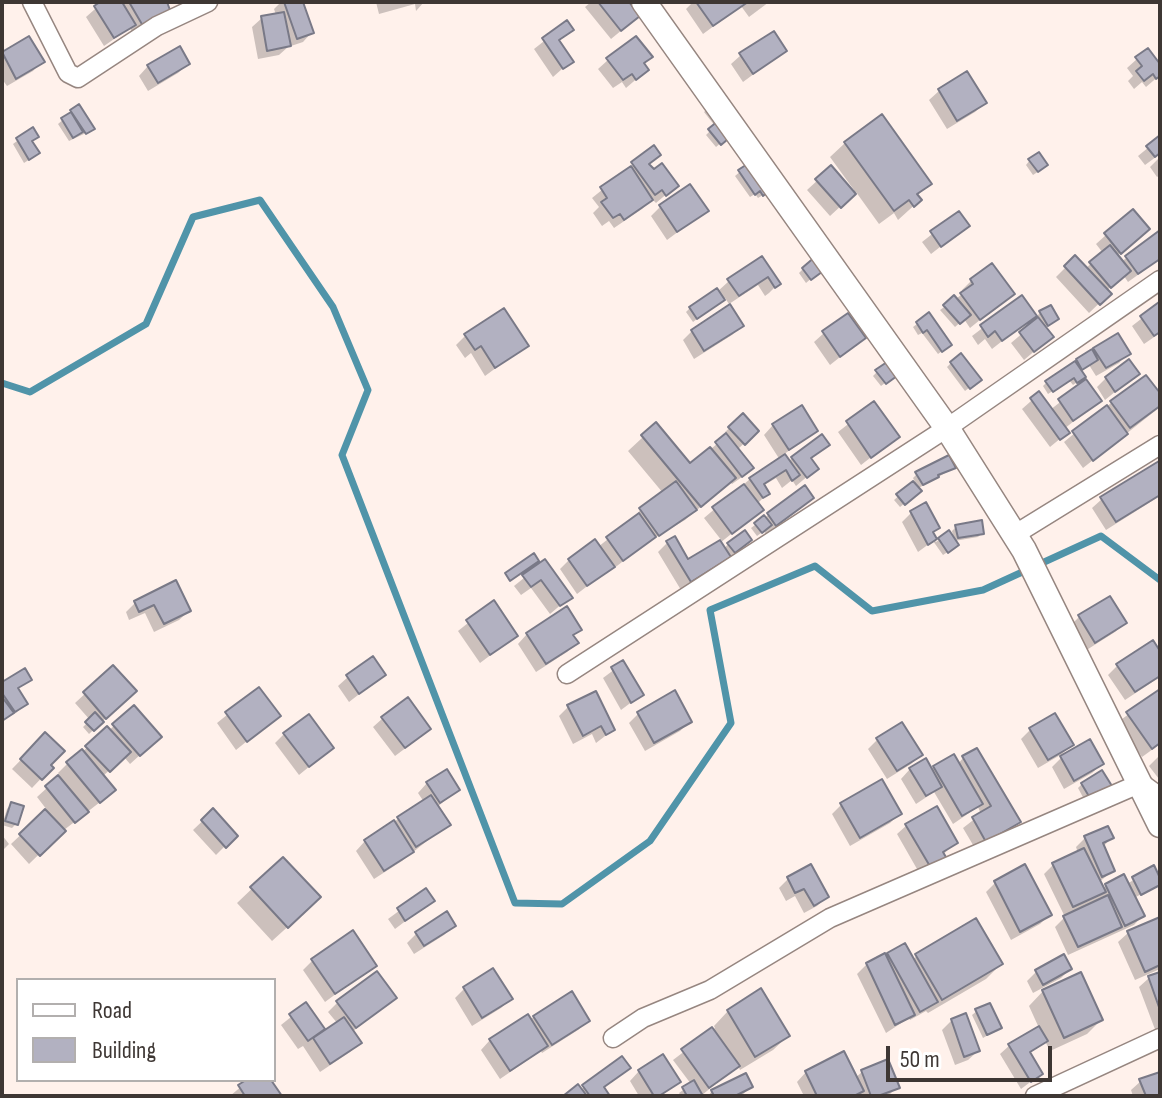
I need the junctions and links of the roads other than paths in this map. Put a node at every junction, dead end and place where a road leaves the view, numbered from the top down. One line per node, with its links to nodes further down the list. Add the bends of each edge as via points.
1 (32, 2): 2 (street, via 68,73 78,78 157,26)
2 (208, 2)
3 (644, 2): 5 (street)
4 (1160, 280): 5 (street)
5 (947, 428): 7 (street); 8 (street)
6 (1160, 445): 7 (street)
7 (1019, 542): 9 (street)
8 (567, 674)
9 (1150, 790): 10 (street); 11 (street, via 830,918 710,990 643,1018)
10 (1160, 825)
11 (613, 1038)
12 (1160, 1038): 13 (street)
13 (1035, 1096)

